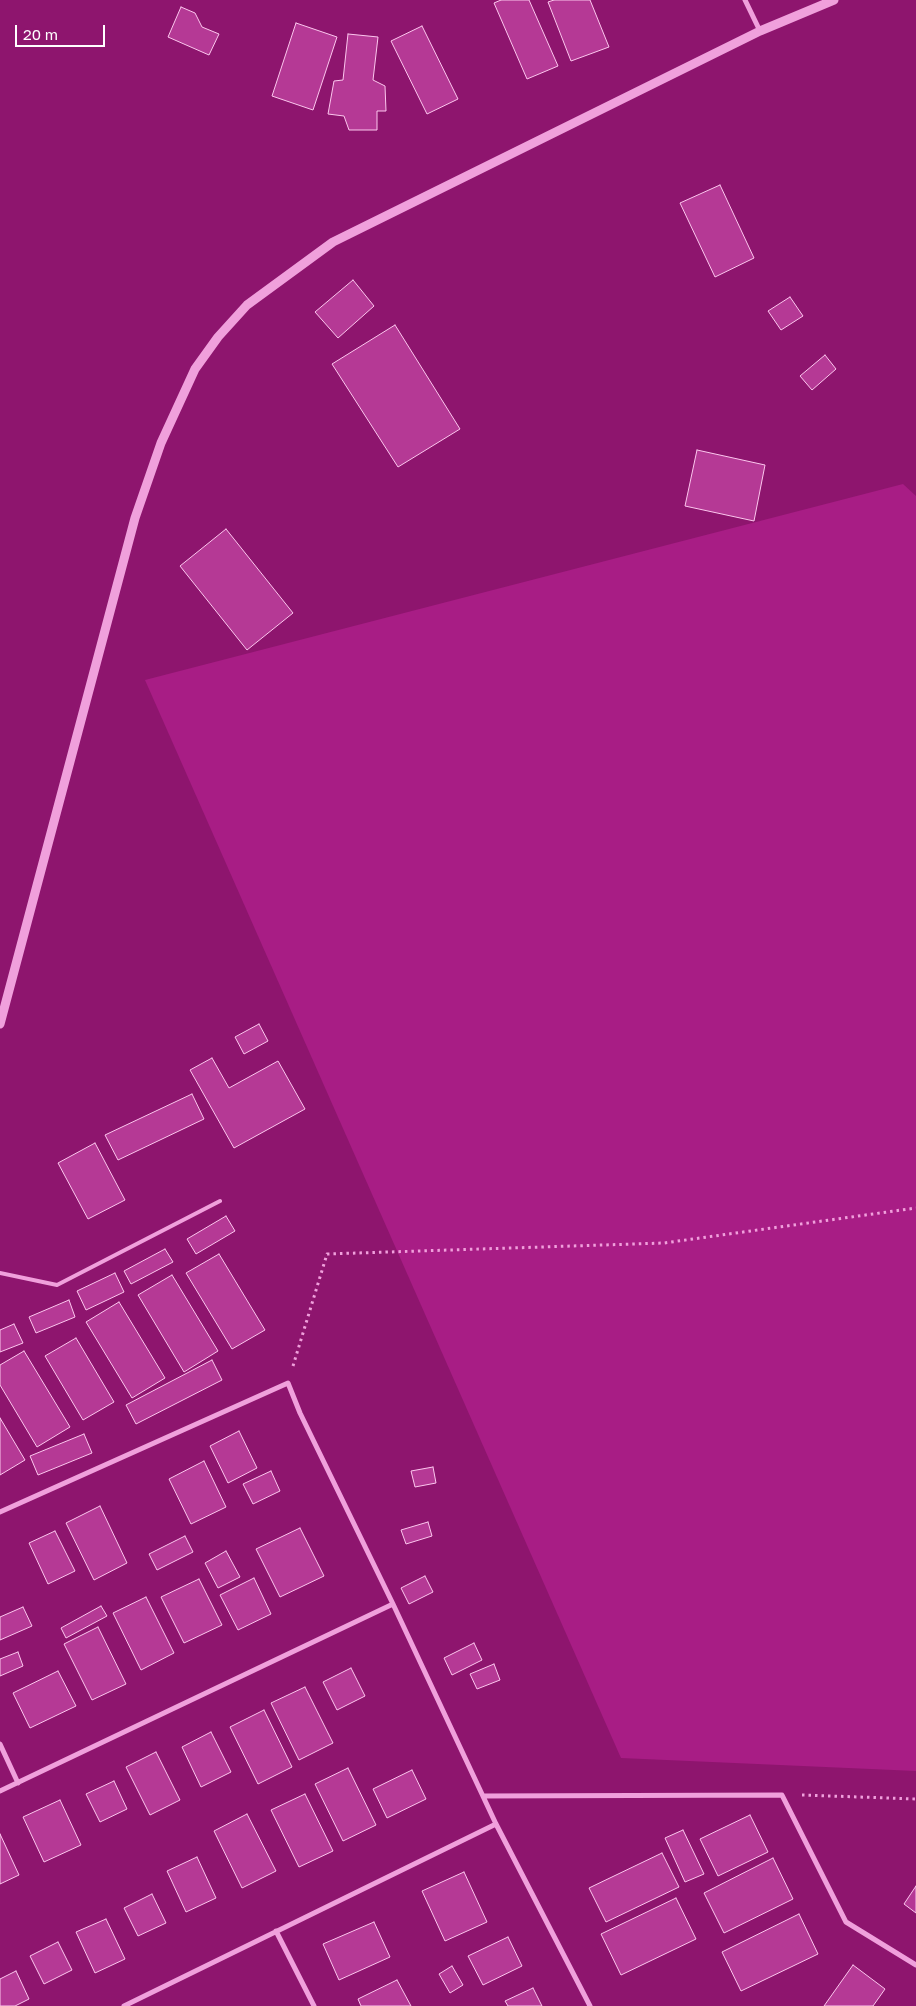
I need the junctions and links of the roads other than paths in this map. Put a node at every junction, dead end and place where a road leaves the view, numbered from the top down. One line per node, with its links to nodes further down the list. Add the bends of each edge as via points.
1 (745, 0): 3 (street)
2 (834, 0): 3 (street)
3 (760, 31): 4 (street, via 333,242 247,305 218,337 195,370 161,443 135,518)
4 (0, 1024)
5 (220, 1201): 6 (lane, via 57,1286)
6 (0, 1273)
7 (0, 1512): 8 (street, via 288,1383)
8 (392, 1604): 10 (street); 12 (street)
9 (0, 1744): 10 (street)
10 (18, 1783): 11 (street)
11 (0, 1791)
12 (483, 1796): 13 (street); 15 (street, via 782,1794 846,1922)
13 (496, 1824): 14 (street); 18 (street)
14 (276, 1931): 16 (street); 17 (street)
15 (916, 1965)
16 (124, 2006)
17 (314, 2006)
18 (590, 2006)

